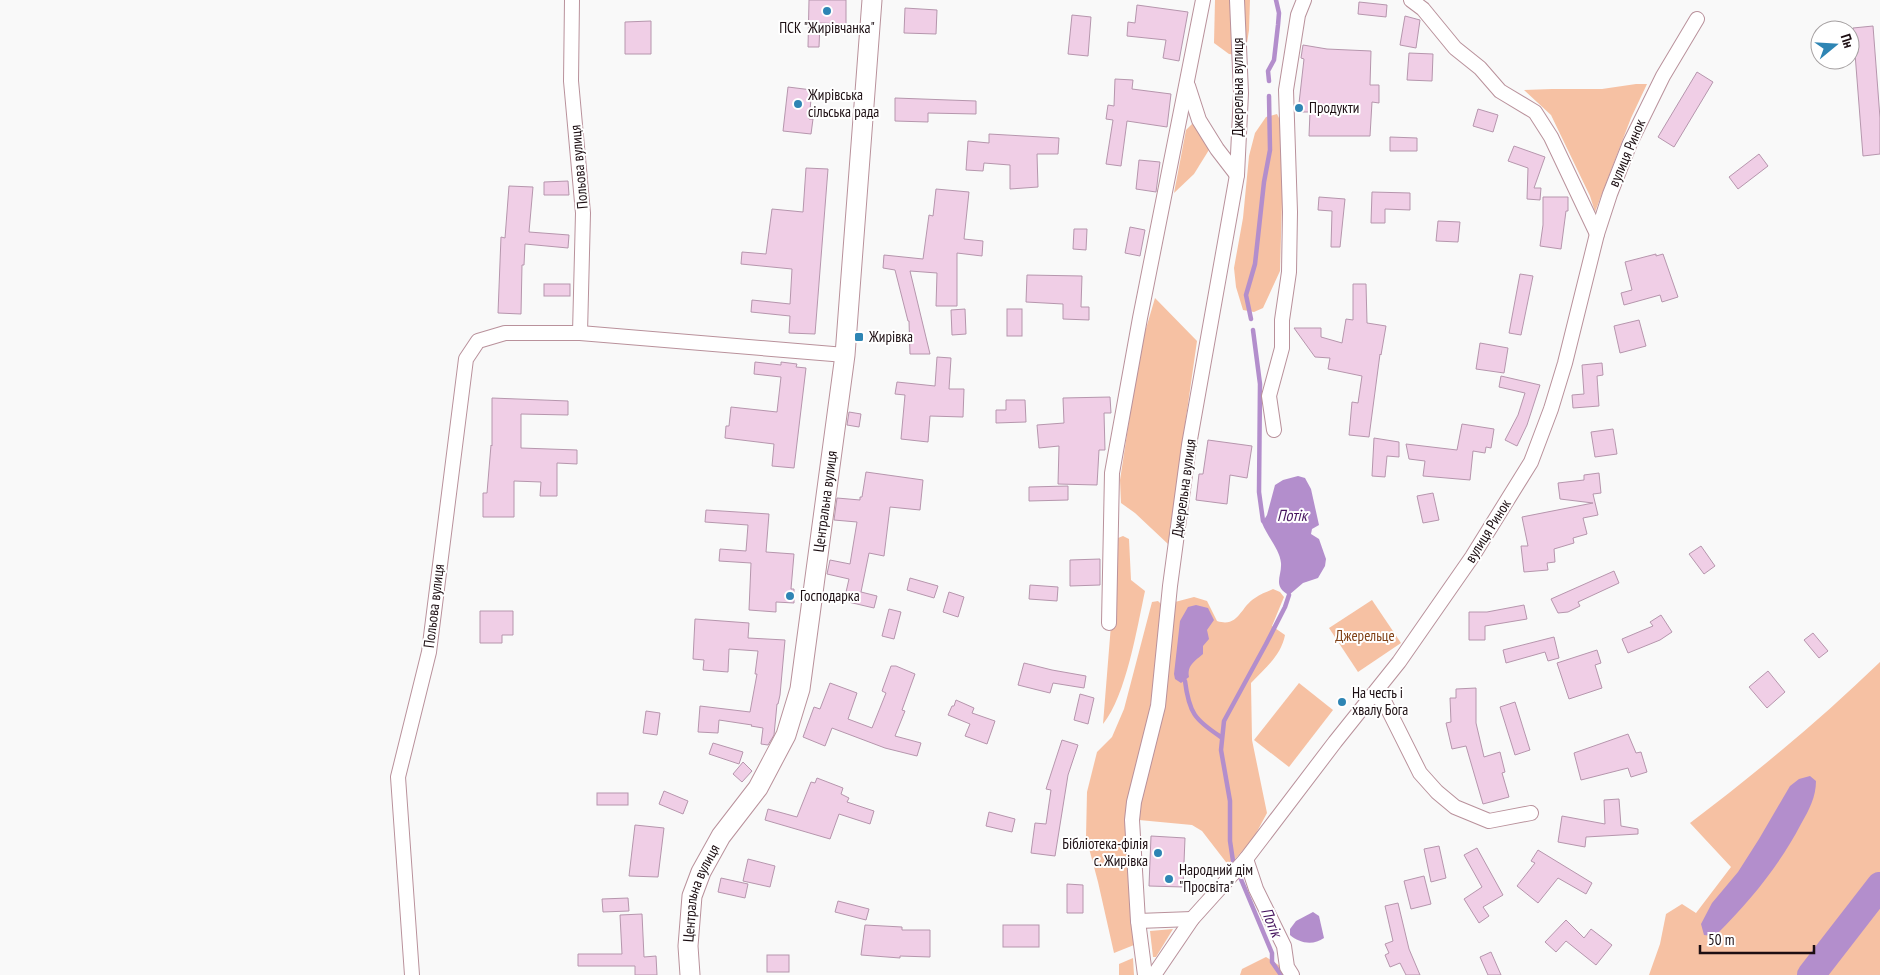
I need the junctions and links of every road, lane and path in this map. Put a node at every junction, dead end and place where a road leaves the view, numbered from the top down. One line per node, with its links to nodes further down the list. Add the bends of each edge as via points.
1 (572, 0): 11 (street, Польова вулиця, via 571,81 584,213)
2 (872, 0): 12 (street, Центральна вулиця)
3 (1203, 0): 8 (street)
4 (1237, 0): 9 (street, Джерельна вулиця, via 1241,93)
5 (1304, 0): 13 (street, via 1298,15 1286,90 1289,272 1282,320 1282,348 1269,396)
6 (1411, 0): 10 (street, via 1500,91 1535,112 1551,137)
7 (1697, 19): 10 (street, вулиця Ринок, via 1663,76 1630,143)
8 (1188, 86): 9 (street, via 1199,120); 14 (street, via 1112,473)
9 (1237, 175): 19 (street, Джерельна вулиця, via 1189,444 1170,583 1158,706 1134,802 1132,820)
10 (1596, 234): 15 (street, вулиця Ринок, via 1565,363 1531,462 1472,557)
11 (580, 333): 12 (street, Польова вулиця); 20 (street, Польова вулиця, via 505,333 478,341 466,359 429,652 398,777)
12 (845, 355): 21 (street, Центральна вулиця, via 800,689 786,734 758,788 721,836 701,872 692,896 688,946)
13 (1274, 430)
14 (1109, 623)
15 (1374, 695): 16 (street, via 1385,704 1420,773 1455,807 1489,821); 17 (street, вулиця Ринок)
16 (1531, 814)
17 (1246, 859): 18 (street, вулиця Ринок); 24 (street, via 1256,889 1284,946)
18 (1192, 919): 19 (street); 23 (street, вулиця Ринок)
19 (1138, 921): 22 (street, Джерельна вулиця)
20 (412, 975)
21 (690, 975)
22 (1145, 975)
23 (1154, 975)
24 (1292, 975)

